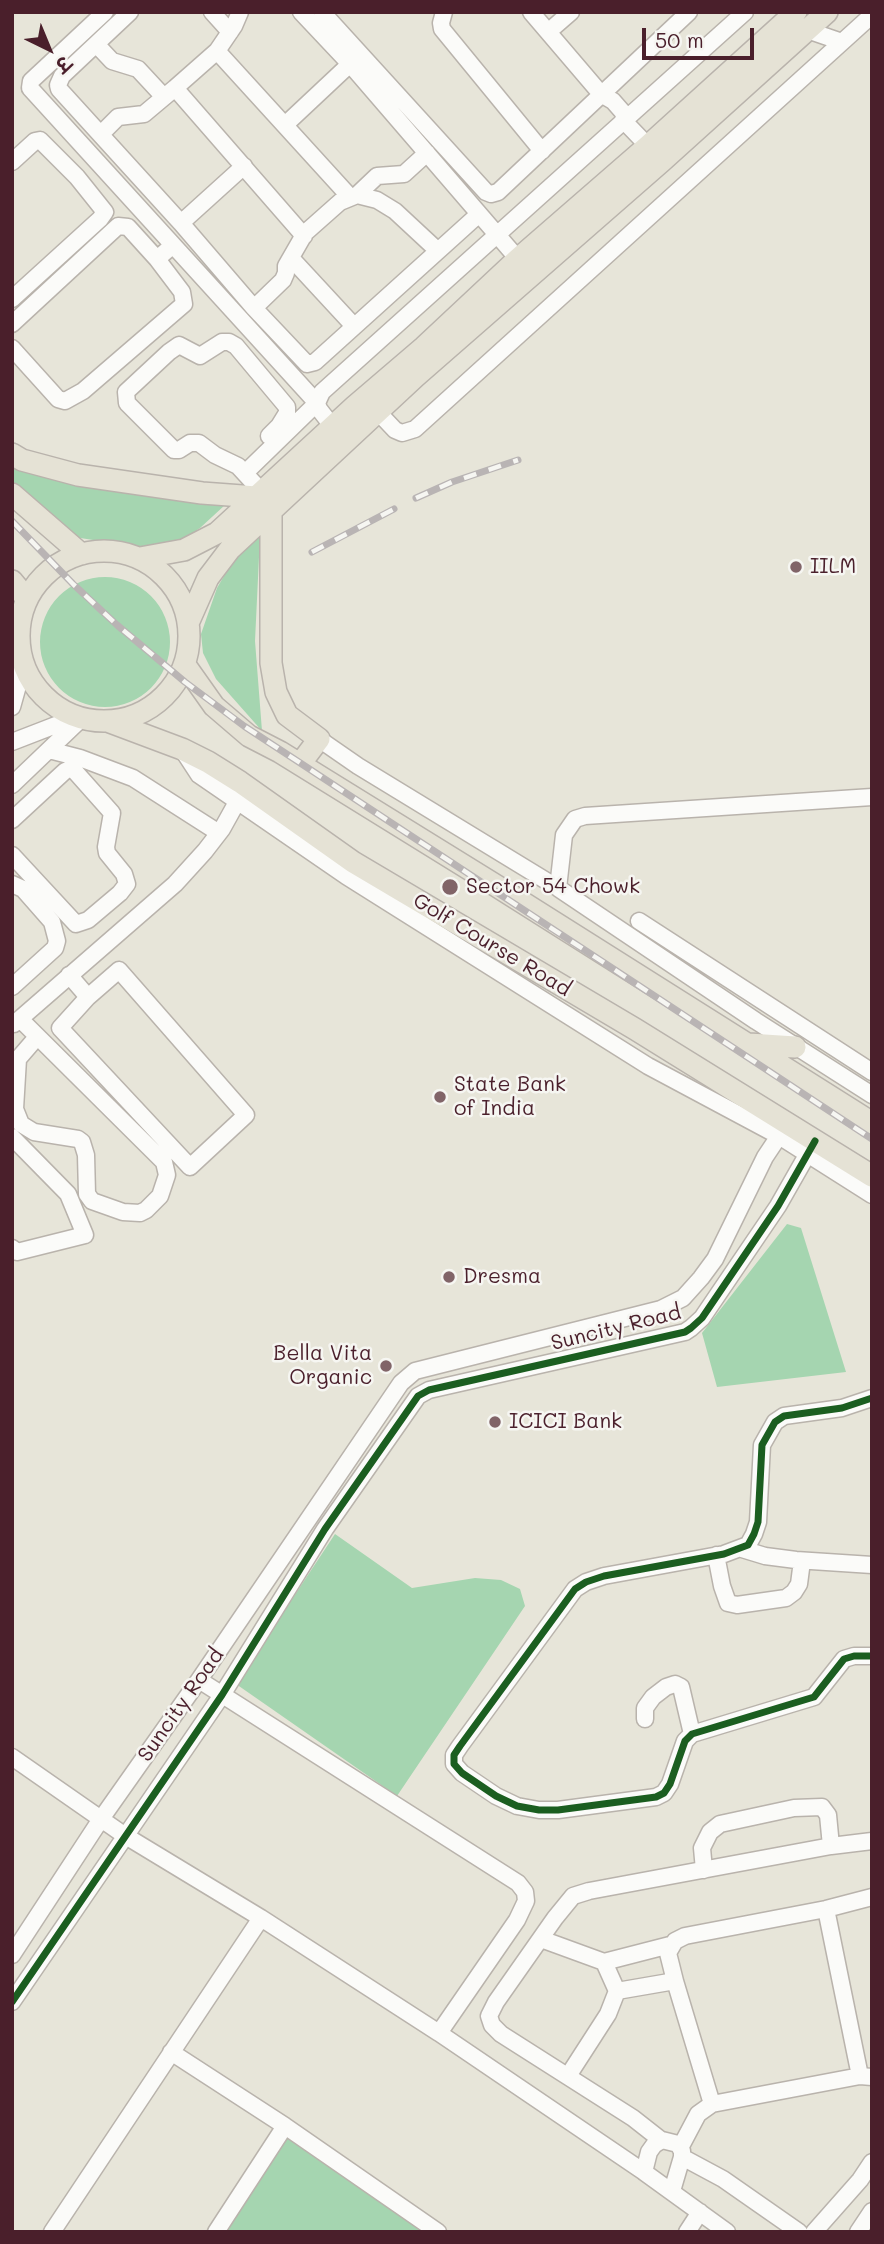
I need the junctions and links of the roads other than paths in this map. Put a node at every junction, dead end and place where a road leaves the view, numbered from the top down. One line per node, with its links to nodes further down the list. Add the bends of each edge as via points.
1 (105, 12): 29 (street, via 29,84)
2 (130, 12): 18 (street)
3 (212, 12): 15 (street)
4 (240, 12): 15 (street)
5 (301, 12): 20 (street)
6 (322, 12): 27 (street, via 489,194 498,192)
7 (444, 12): 27 (street, via 440,23 446,35)
8 (531, 12): 16 (street)
9 (571, 12): 16 (street)
10 (689, 12): 22 (street)
11 (745, 12): 23 (street)
12 (827, 12): 14 (main road)
13 (872, 15): 17 (street)
14 (801, 21): 17 (street); 26 (main road); 49 (main road, via 662,161)
15 (230, 32): 19 (street)
16 (548, 32): 22 (street)
17 (842, 42): 49 (street, via 415,429 395,430)
18 (96, 44): 21 (street, via 112,61 138,69); 25 (street, via 61,76 58,85)
19 (217, 51): 21 (street); 24 (street)
20 (350, 64): 24 (street); 28 (street)
21 (170, 93): 25 (street, via 144,114 117,117); 31 (street)
22 (601, 94): 23 (street, via 613,101); 27 (street)
23 (623, 120): 26 (street); 36 (street)
24 (286, 124): 33 (street)
25 (100, 134): 35 (street)
26 (648, 146): 42 (main road)
27 (542, 151)
28 (427, 153): 33 (street, via 404,174 377,176); 34 (street)
29 (96, 160): 32 (street); 38 (street)
30 (12, 162): 32 (street, via 40,140)
31 (244, 166): 35 (street); 37 (street)
32 (77, 177): 43 (street, via 105,212)
33 (354, 196): 37 (street, via 340,202); 39 (street, via 395,211)
34 (479, 214): 36 (street); 39 (street)
35 (181, 223): 44 (street)
36 (496, 234): 42 (street); 48 (street, via 322,392)
37 (304, 236): 40 (street)
38 (172, 246): 41 (street); 48 (street)
39 (437, 250): 46 (street)
40 (291, 258): 44 (street, via 283,280); 46 (street)
41 (157, 259): 45 (street, via 128,227 118,226); 47 (street, via 182,292 184,304 83,391 65,401 58,399)
42 (518, 259): 50 (main road)
43 (12, 299)
44 (254, 308): 46 (street, via 307,364)
45 (12, 324)
46 (353, 326)
47 (12, 348)
48 (317, 402): 50 (street); 52 (street)
49 (377, 411): 54 (main road)
50 (333, 427): 54 (main road)
51 (12, 454): 54 (main road, via 78,475)
52 (241, 469): 52 (street, via 199,443 174,450 127,403 126,393 179,345 200,356 222,342 236,346 287,407 279,426); 54 (street)
53 (12, 494): 55 (main road)
54 (263, 500): 56 (main road, via 184,550); 59 (main road, via 208,578); 65 (main road, via 275,692 287,715)
55 (81, 554): 56 (main road, via 111,550); 58 (main road, via 50,571)
56 (140, 558): 59 (main road, via 173,583)
57 (12, 581): 58 (main road)
58 (27, 599): 60 (main road, via 19,626)
59 (189, 621): 61 (main road)
60 (20, 654): 62 (street); 63 (main road, via 38,691)
61 (185, 665): 64 (main road, via 174,687 156,705 134,717); 69 (main road, via 214,706 249,736)
62 (12, 707)
63 (78, 719): 64 (main road); 66 (street); 68 (street)
64 (110, 722): 67 (main road, Golf Course Road)
65 (319, 739): 69 (main road); 77 (street)
66 (12, 742)
67 (182, 749): 72 (street, via 199,775); 89 (main road, Golf Course Road, via 240,782 353,862 635,1030)
68 (48, 750): 70 (street); 74 (street, via 133,778)
69 (300, 764): 84 (main road)
70 (12, 785)
71 (872, 797): 77 (street, via 585,816 570,823 564,835)
72 (237, 802): 74 (street); 89 (street, via 648,1066)
73 (12, 820): 75 (street, via 72,768 112,813 107,853 127,884 88,920 76,924)
74 (219, 833): 79 (street, via 175,884)
75 (12, 855)
76 (12, 884): 80 (street, via 23,889 52,922 57,942)
77 (558, 888): 85 (street)
78 (639, 921): 86 (street)
79 (69, 975): 81 (street); 82 (street)
80 (12, 987)
81 (88, 997): 81 (street, via 60,1028 190,1167 246,1115 119,970)
82 (16, 1023): 83 (street)
83 (37, 1037): 83 (street, via 18,1059 15,1109 21,1124 34,1132 82,1142 87,1194 92,1200 123,1212 146,1210 160,1196 167,1175 164,1162)
84 (747, 1044): 85 (main road); 88 (main road)
85 (795, 1046): 87 (street)
86 (872, 1072)
87 (872, 1095)
88 (872, 1123)
89 (783, 1130): 91 (main road, Golf Course Road); 101 (street, Suncity Road, via 715,1259 683,1297 661,1309 415,1371 401,1383)
90 (12, 1137): 94 (street, via 68,1194 85,1235 18,1252)
91 (811, 1147): 92 (main road, Golf Course Road); 93 (street); 102 (street, Suncity Road, via 771,1217 702,1318 685,1332 429,1390 415,1400 325,1529)
92 (872, 1176)
93 (872, 1195)
94 (12, 1248)
95 (872, 1398): 96 (street, via 842,1408 784,1416 775,1422 762,1445 758,1522)
96 (742, 1549): 97 (street); 98 (street)
97 (716, 1555): 98 (street, via 728,1603 737,1605 786,1598 799,1584); 104 (street, via 604,1576 575,1589 460,1746 454,1764 517,1806 558,1810 664,1793)
98 (802, 1561): 99 (street)
99 (872, 1565)
100 (872, 1656): 104 (street, via 844,1659 814,1697)
101 (199, 1680): 102 (street); 106 (street, Suncity Road)
102 (222, 1695): 107 (street); 121 (street, via 518,1883 525,1892 517,1920)
103 (645, 1718): 104 (street, via 645,1708 653,1698 676,1684 681,1687)
104 (692, 1734)
105 (12, 1757): 106 (street)
106 (101, 1819): 107 (street); 116 (street, Suncity Road)
107 (124, 1835): 113 (street); 120 (street)
108 (872, 1841): 109 (street)
109 (831, 1846): 110 (street); 110 (street, via 828,1815 822,1807 794,1808 720,1824 702,1848)
110 (704, 1870): 114 (street, via 573,1896)
111 (872, 1897): 112 (street)
112 (826, 1909): 115 (street, via 685,1936); 124 (street)
113 (261, 1918): 121 (street); 122 (street)
114 (541, 1939): 117 (street); 123 (street, via 489,2016 501,2034)
115 (670, 1945): 117 (street); 118 (street)
116 (12, 1955)
117 (604, 1962): 119 (street)
118 (675, 1981): 119 (street); 125 (street)
119 (617, 1991): 123 (street, via 608,2014)
120 (12, 2002)
121 (439, 2033): 130 (street)
122 (171, 2052): 126 (street); 134 (street)
123 (568, 2076): 127 (street)
124 (866, 2076): 125 (street)
125 (712, 2104): 128 (street, via 698,2114)
126 (285, 2126): 135 (street); 136 (street)
127 (662, 2140): 128 (street, via 670,2140); 130 (street, via 649,2152)
128 (681, 2152): 131 (street); 139 (street)
129 (872, 2162): 140 (street)
130 (644, 2172): 131 (street)
131 (672, 2191): 133 (street)
132 (872, 2211): 141 (street)
133 (699, 2212): 137 (street); 138 (street)
134 (52, 2232)
135 (216, 2232)
136 (438, 2232)
137 (687, 2232)
138 (727, 2232)
139 (799, 2232)
140 (814, 2232)
141 (858, 2232)

